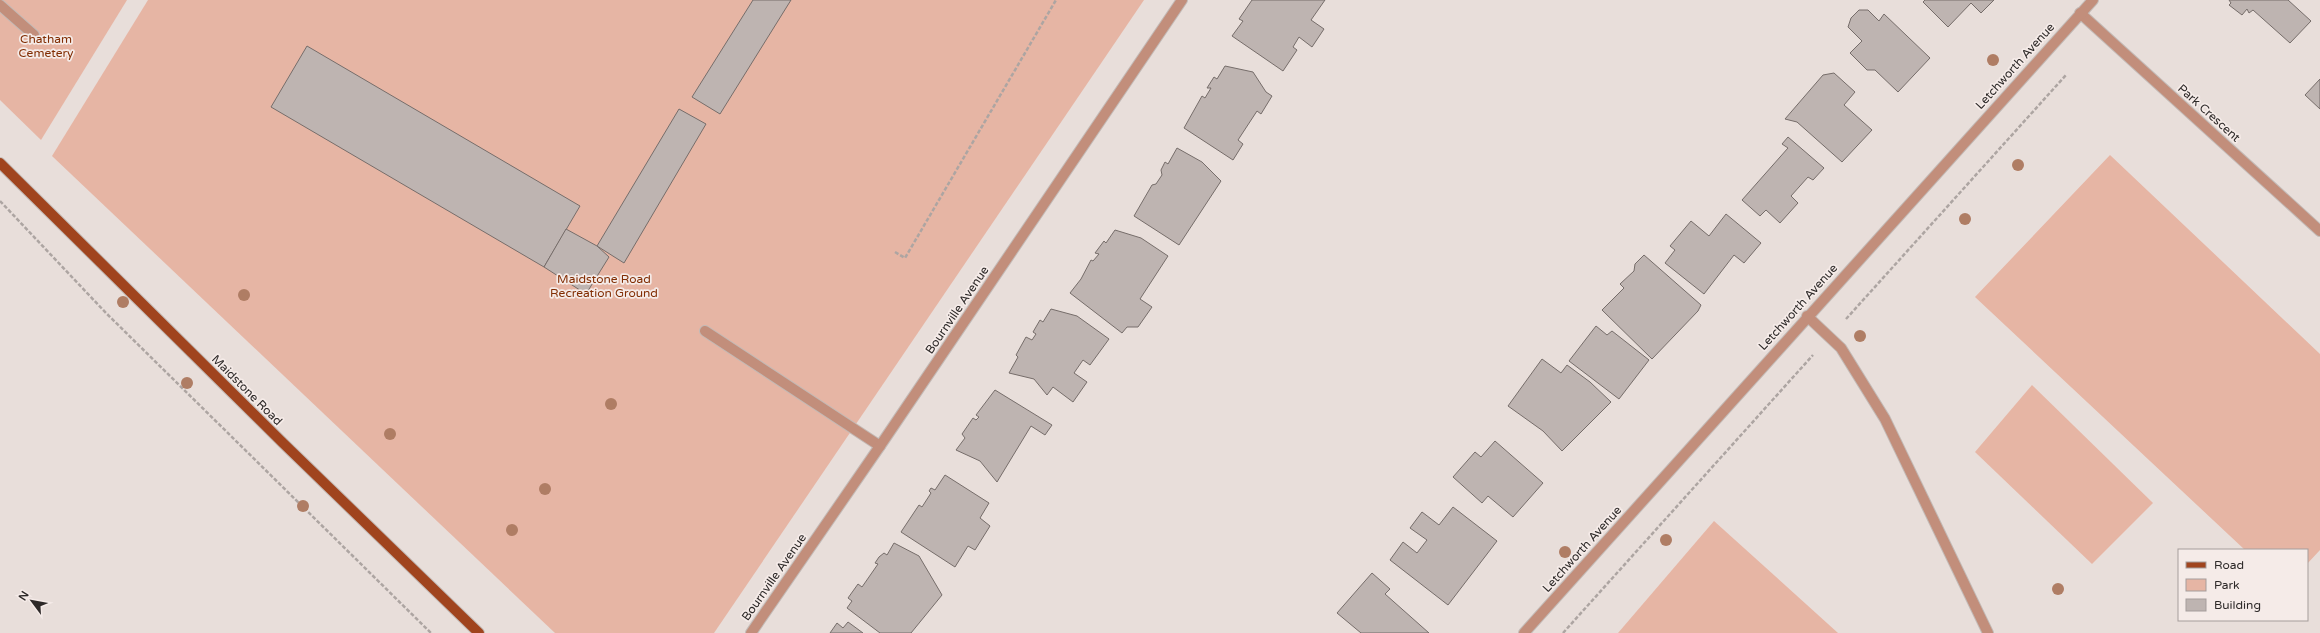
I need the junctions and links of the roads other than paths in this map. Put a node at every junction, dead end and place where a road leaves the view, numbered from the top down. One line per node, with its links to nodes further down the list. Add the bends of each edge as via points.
1 (1182, 0): 10 (street, Bournville Avenue)
2 (2093, 0): 4 (street, Letchworth Avenue)
3 (0, 5): 5 (street)
4 (2080, 13): 7 (street, Park Crescent); 8 (street, Letchworth Avenue)
5 (34, 34)
6 (0, 163): 11 (main road, Maidstone Road)
7 (2320, 232)
8 (1807, 316): 13 (street, Letchworth Avenue); 14 (street, via 1841,348 1885,419)
9 (705, 331): 10 (street)
10 (880, 446): 12 (street, Bournville Avenue)
11 (478, 633)
12 (751, 633)
13 (1524, 633)
14 (1988, 633)

